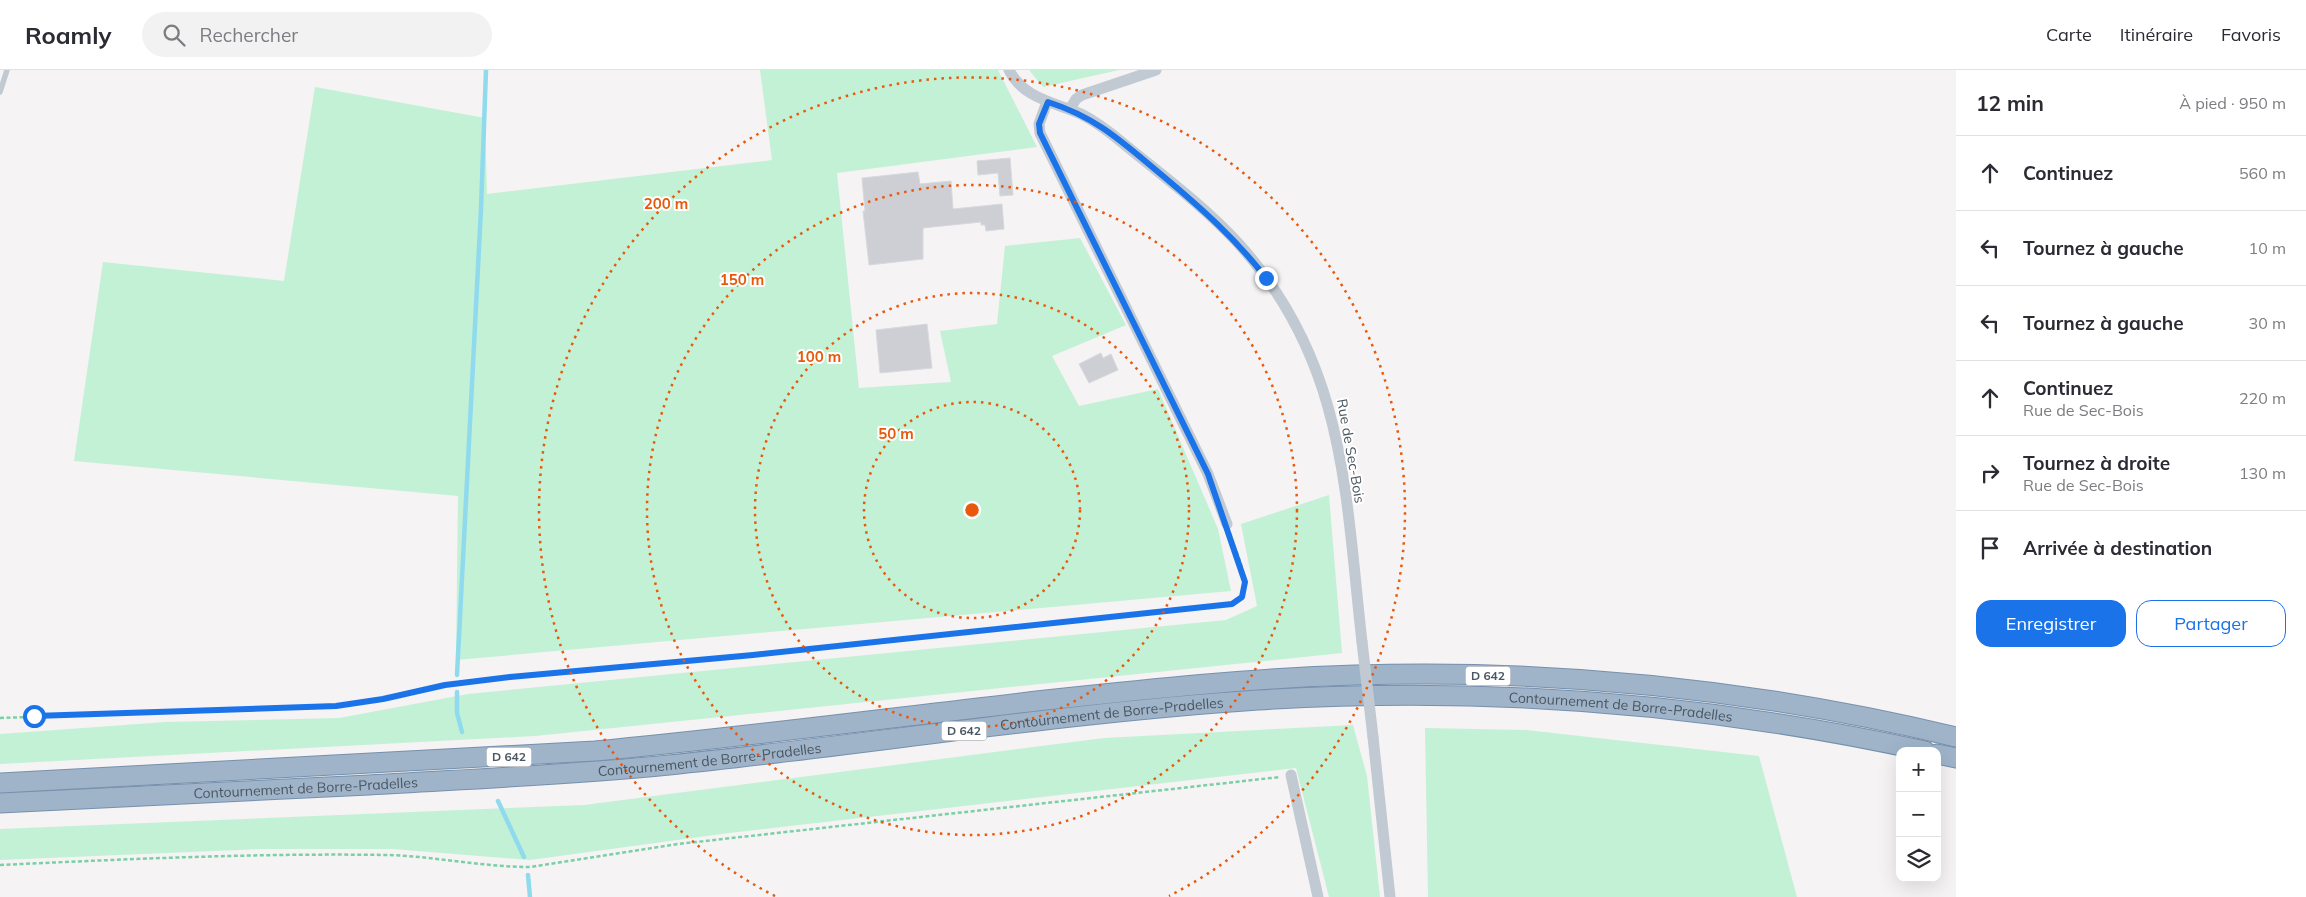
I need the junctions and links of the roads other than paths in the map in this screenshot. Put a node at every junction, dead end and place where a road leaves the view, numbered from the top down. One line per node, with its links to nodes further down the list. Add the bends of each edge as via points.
1 (6, 70): 4 (lane)
2 (1009, 70): 5 (street, Rue de Sec-Bois, via 1023,88)
3 (1156, 70): 6 (street, via 1082,95)
4 (0, 92)
5 (1048, 102): 6 (street, Rue de Sec-Bois); 7 (street, via 1039,124 1040,133 1208,474)
6 (1070, 110): 16 (street, Rue de Sec-Bois, bridge, via 1112,134 1222,227 1266,278 1300,331 1322,384 1335,431 1345,490)
7 (1227, 524)
8 (1956, 736): 13 (highway, D 642, via 1802,706 1661,687 1520,677 1354,675 1154,688 595,751)
9 (1903, 747): 14 (highway, Contournement de Borre-Pradelles / D 642, via 1779,724 1643,706 1484,696 1336,697 1148,710 585,772)
10 (1941, 755): 11 (highway)
11 (1956, 758)
12 (1291, 775): 15 (street)
13 (0, 783)
14 (0, 804)
15 (1318, 897)
16 (1390, 897)

